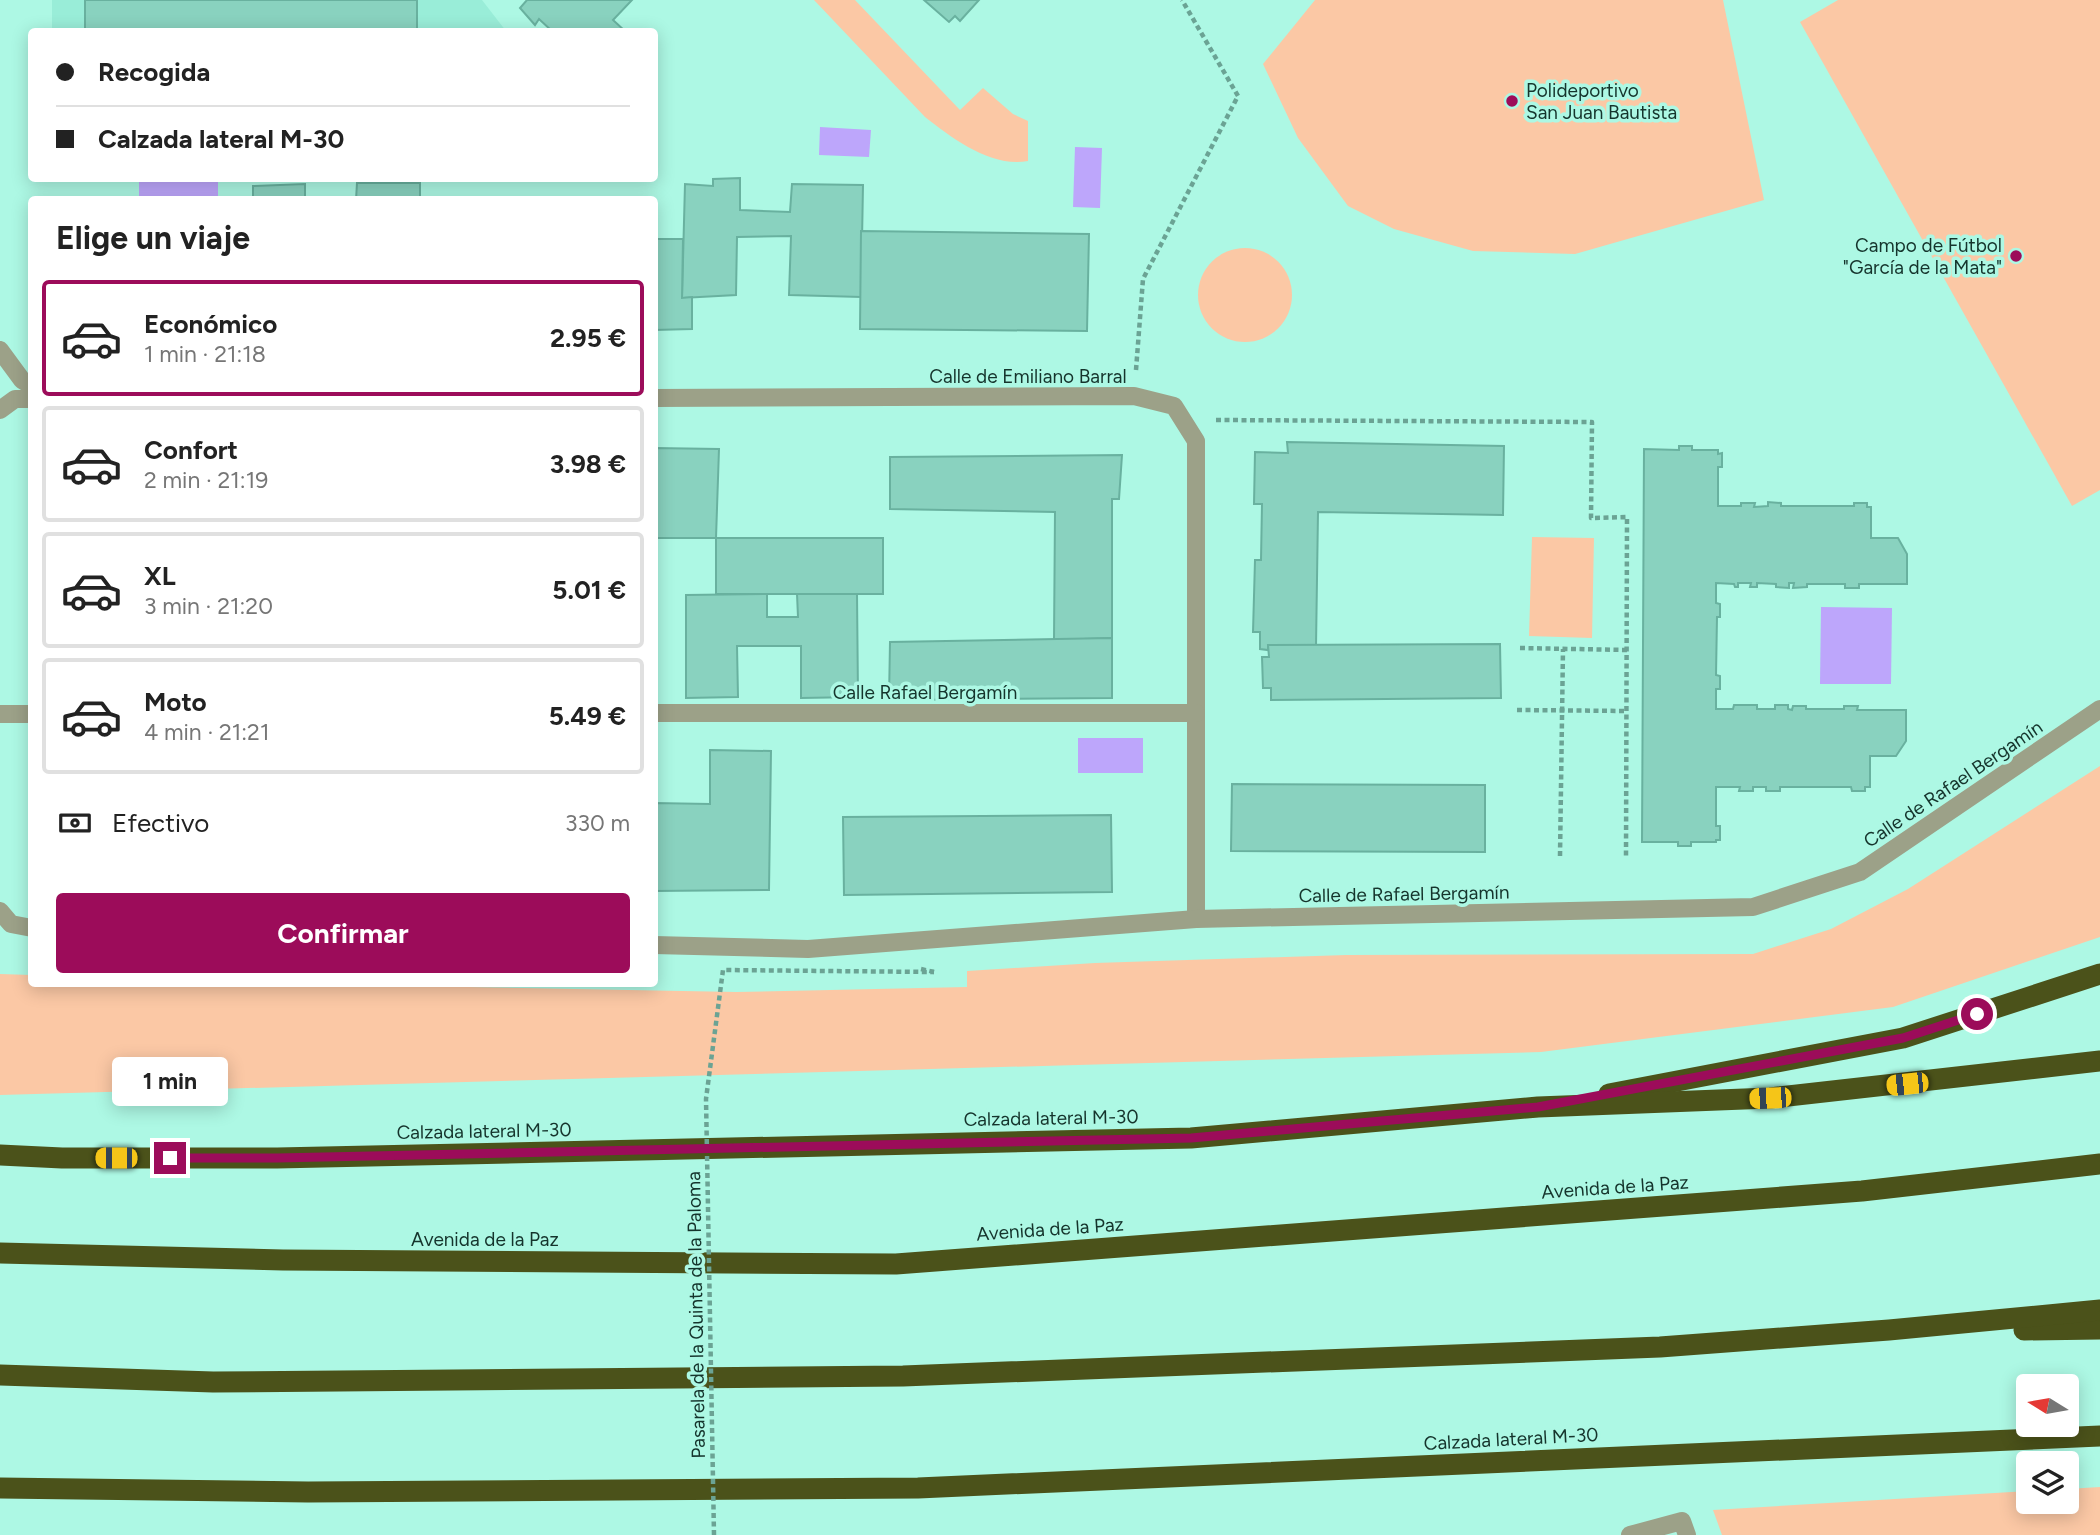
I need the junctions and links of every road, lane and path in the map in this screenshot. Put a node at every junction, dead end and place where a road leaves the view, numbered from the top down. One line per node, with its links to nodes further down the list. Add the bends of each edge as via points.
1 (1182, 0): 4 (path, via 1238,96 1143,279)
2 (0, 350): 3 (street)
3 (28, 384)
4 (1134, 396): 5 (street, Calle de Emiliano Barral); 8 (street, Calle de Emiliano Barral, via 1174,406)
5 (658, 398)
6 (28, 400): 7 (street, via 15,399)
7 (0, 410)
8 (1183, 420): 11 (path, via 1592,422 1591,517 1627,517); 17 (street, via 1196,441)
9 (1520, 648): 10 (path)
10 (1563, 649): 11 (path); 14 (path)
11 (1627, 650): 15 (path)
12 (2100, 709): 23 (street, Calle de Rafael Bergamín, via 1860,872 1753,907)
13 (1517, 710): 14 (path)
14 (1562, 710): 15 (path); 20 (path)
15 (1626, 711): 21 (path)
16 (658, 713): 17 (street, Calle Rafael Bergamín)
17 (1196, 713): 23 (street)
18 (0, 714): 19 (street)
19 (28, 714)
20 (1560, 856)
21 (1626, 857)
22 (0, 911): 24 (street, via 11,924)
23 (1196, 919): 25 (street, Calle de Rafael Bergamín, via 808,949)
24 (28, 927)
25 (658, 945)
26 (934, 972): 40 (path, Pasarela de la Quinta de la Paloma, bridge, via 723,970 706,1099)
27 (2100, 974): 29 (highway, via 1903,1038)
28 (2100, 1061): 29 (highway, Calzada lateral M-30, via 1770,1098)
29 (1538, 1107): 30 (highway, Calzada lateral M-30, via 1191,1138 277,1158)
30 (0, 1156)
31 (2100, 1164): 32 (highway, Avenida de la Paz, via 1862,1191 896,1264 284,1261)
32 (6, 1253)
33 (2100, 1310): 35 (highway)
34 (2100, 1329): 35 (highway)
35 (1889, 1330): 36 (highway, via 1660,1347 903,1376 213,1381)
36 (0, 1375)
37 (2100, 1436): 38 (highway, Calzada lateral M-30, via 918,1488 308,1492)
38 (0, 1488)
39 (1684, 1528): 41 (street)
40 (714, 1535)
41 (1630, 1535)

